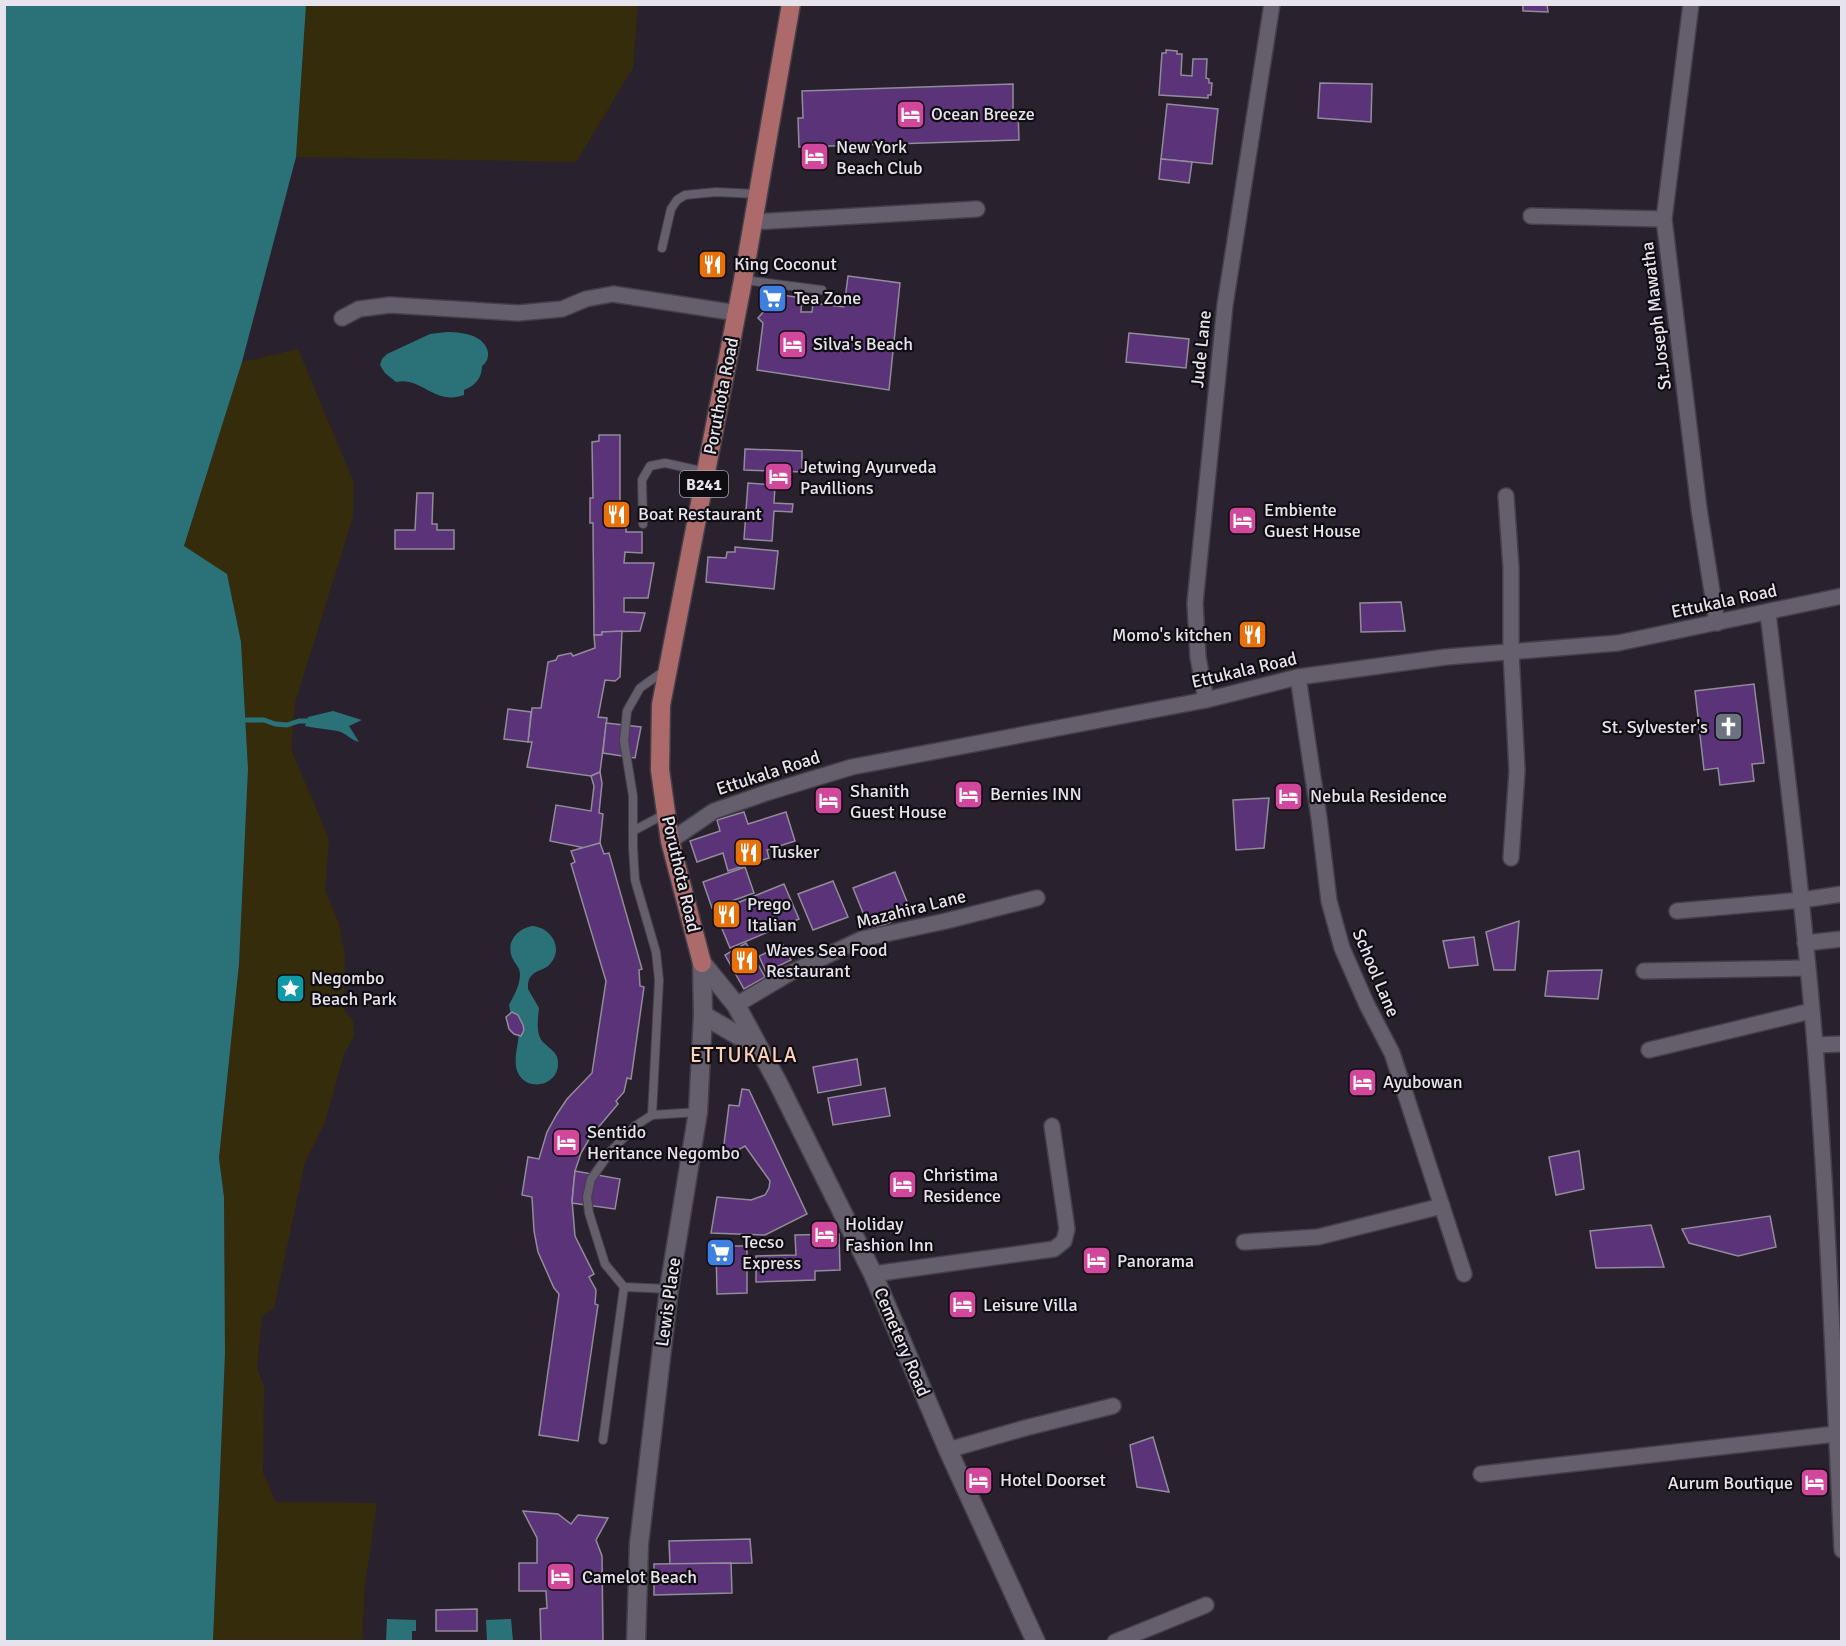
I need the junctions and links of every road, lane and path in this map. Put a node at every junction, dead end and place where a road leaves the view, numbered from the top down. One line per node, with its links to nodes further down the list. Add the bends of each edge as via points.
1 (791, 4): 4 (main road, Poruthota Road / B241)
2 (1272, 4): 23 (street, Jude Lane, via 1225,305 1195,603 1197,657)
3 (1691, 4): 7 (street, St.Joseph Mawatha)
4 (757, 194): 8 (main road, Poruthota Road / B241); 9 (lane, via 684,195 671,209)
5 (977, 209): 8 (street)
6 (1531, 216): 7 (street)
7 (1664, 219): 19 (street, St.Joseph Mawatha, via 1699,510)
8 (752, 222): 10 (main road, Poruthota Road / B241)
9 (662, 249)
10 (743, 280): 11 (lane); 12 (main road, Poruthota Road / B241)
11 (822, 290)
12 (737, 313): 13 (street, via 613,294 562,309 518,313 390,305 359,309); 14 (main road, Poruthota Road / B241)
13 (342, 318)
14 (706, 472): 16 (lane, via 665,463 650,466 642,480); 21 (main road, Poruthota Road / B241)
15 (1506, 496): 20 (street, via 1511,568)
16 (643, 524)
17 (1842, 596): 18 (street, Ettukala Road)
18 (1768, 613): 19 (street, Ettukala Road); 30 (street)
19 (1717, 623): 20 (street, Ettukala Road, via 1618,642)
20 (1510, 652): 22 (street, Ettukala Road); 27 (street, via 1517,771)
21 (668, 669): 24 (main road, Poruthota Road / B241, via 660,759); 25 (lane, via 640,688 627,711 624,741 633,796)
22 (1298, 677): 23 (street, Ettukala Road); 47 (street, School Lane, via 1329,901 1342,948 1392,1053)
23 (1206, 700): 26 (street, Ettukala Road, via 852,767 714,811)
24 (666, 813): 25 (lane); 26 (main road, Poruthota Road / B241)
25 (633, 831): 45 (lane, via 635,880 656,952 659,980)
26 (670, 841): 34 (main road, Poruthota Road / B241)
27 (1511, 858)
28 (1842, 894): 30 (street)
29 (1037, 898): 37 (street, Mazahira Lane, via 862,939 790,973)
30 (1802, 900): 31 (street); 33 (street)
31 (1677, 911)
32 (1842, 939): 33 (street)
33 (1805, 943): 35 (street)
34 (702, 963): 37 (street, Cemetery Road); 39 (street, Lewis Place)
35 (1807, 968): 36 (street); 38 (street)
36 (1644, 971)
37 (736, 1005): 42 (street, Cemetery Road)
38 (1811, 1011): 41 (street); 43 (street)
39 (703, 1015): 42 (street); 44 (street, Lewis Place)
40 (1842, 1044): 41 (street)
41 (1815, 1045): 53 (street)
42 (758, 1047): 49 (street, Cemetery Road)
43 (1649, 1050)
44 (698, 1112): 45 (lane); 52 (street, Lewis Place)
45 (652, 1115): 51 (lane, via 610,1151 591,1179 587,1197 605,1264)
46 (1052, 1126): 49 (street, via 1067,1228 1064,1241 1054,1249)
47 (1442, 1206): 48 (street, via 1318,1237); 50 (street, School Lane)
48 (1244, 1242)
49 (873, 1274): 57 (street, Cemetery Road)
50 (1464, 1274)
51 (624, 1287): 52 (lane); 56 (lane)
52 (669, 1289): 62 (street, Lewis Place, via 639,1544)
53 (1836, 1312): 55 (street)
54 (1113, 1406): 57 (street)
55 (1836, 1434): 58 (street); 59 (street)
56 (603, 1440)
57 (948, 1450): 63 (street, Cemetery Road)
58 (1481, 1474)
59 (1841, 1527): 60 (street)
60 (1842, 1550)
61 (1206, 1605): 64 (street)
62 (636, 1641)
63 (1036, 1641)
64 (1115, 1641)

